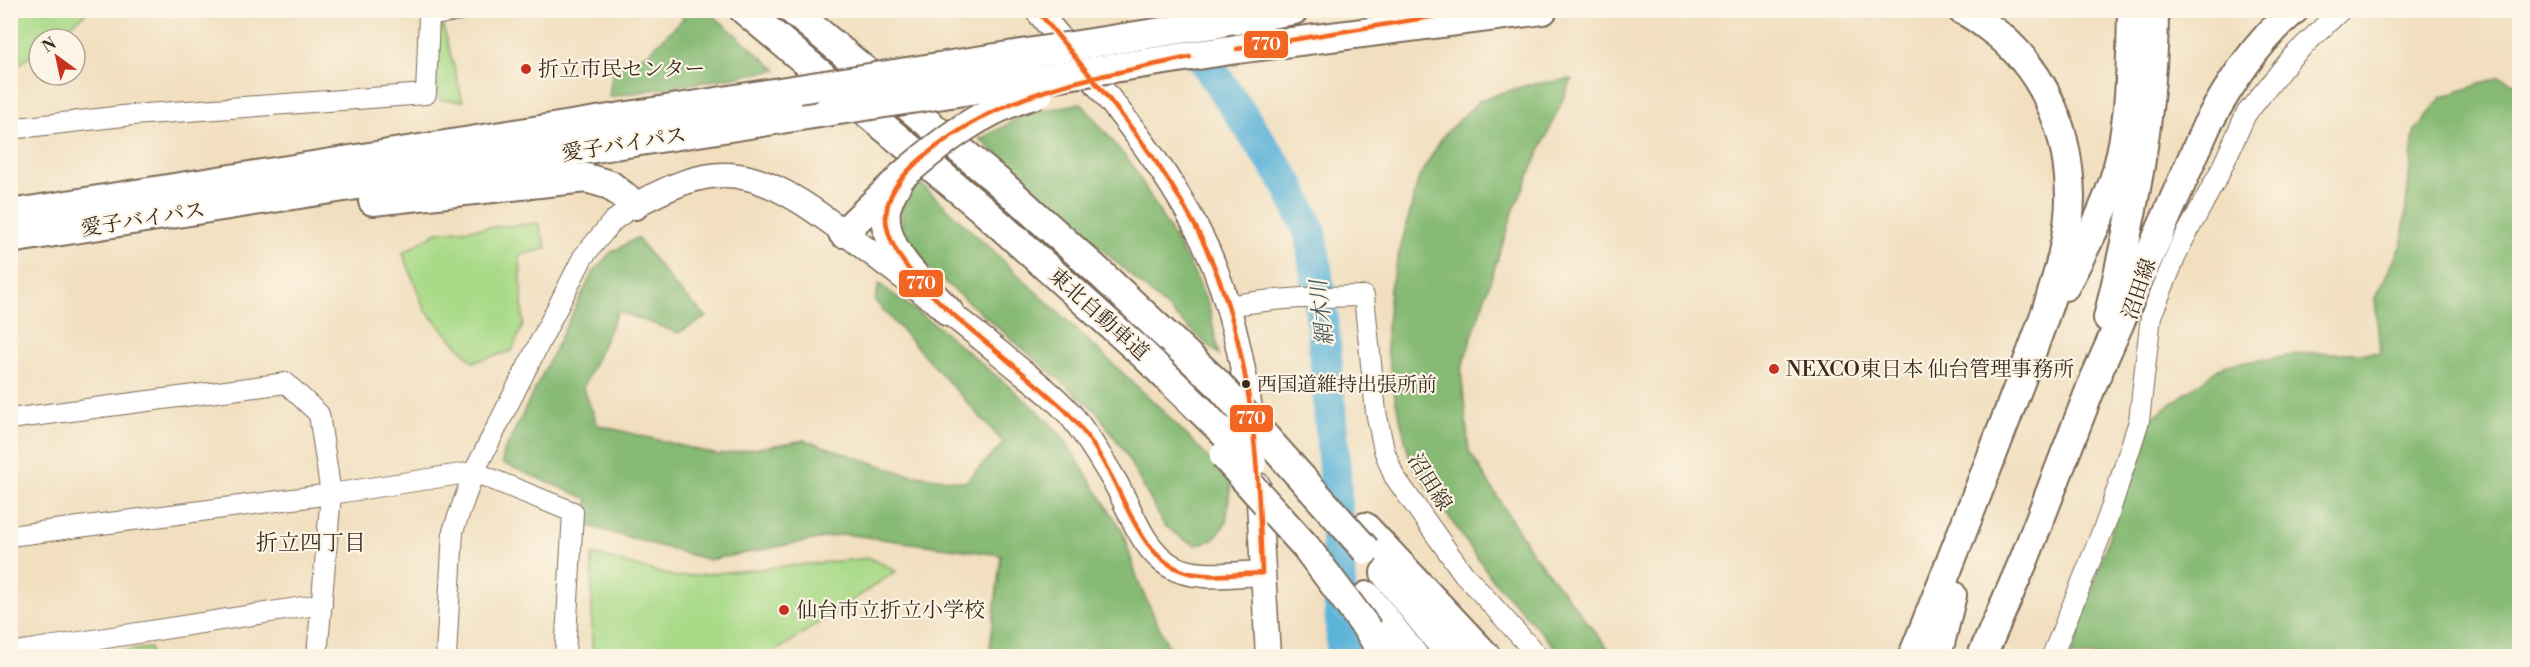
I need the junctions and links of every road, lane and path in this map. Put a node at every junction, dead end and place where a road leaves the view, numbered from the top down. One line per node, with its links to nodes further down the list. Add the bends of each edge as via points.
1 (461, 10): 17 (street, via 429,16 426,94 132,115)
2 (744, 10): 30 (highway, 東北自動車道, via 1080,296 1131,367)
3 (792, 10): 35 (highway, 東北自動車道, bridge, via 1000,183 1101,274 1311,470)
4 (1037, 10): 25 (main road, via 1174,191 1206,247)
5 (1185, 10): 16 (highway, bridge)
6 (1294, 10): 16 (highway, 愛子バイパス, bridge)
7 (1475, 10): 14 (highway)
8 (1543, 10): 14 (highway)
9 (1962, 10): 27 (highway, via 1989,27 2026,63 2054,110 2063,137 2070,199 2067,231)
10 (2132, 10): 27 (highway, via 2129,89 2117,168 2096,224)
11 (2154, 10): 28 (highway, via 2153,72 2138,182)
12 (2294, 10): 28 (highway, via 2253,51 2207,125)
13 (2341, 10): 53 (street, 沼田線, via 2292,57 2246,114 2180,246 2151,316 2139,421 2108,518)
14 (1237, 49): 15 (highway, 愛子バイパス, bridge)
15 (1190, 57): 19 (highway, bridge, via 1005,104 963,127); 24 (highway, 愛子バイパス, bridge)
16 (965, 64): 18 (highway, 愛子バイパス, bridge)
17 (10, 129)
18 (305, 168): 20 (highway); 22 (highway, 愛子バイパス)
19 (902, 176): 23 (highway); 26 (highway, via 886,211 891,239 907,265)
20 (10, 204)
21 (635, 205): 23 (main road, via 685,182 737,175 786,194); 24 (highway, via 610,185 585,178 266,210 63,240); 31 (street, via 613,221 583,257)
22 (10, 214)
23 (843, 233): 26 (main road)
24 (10, 241)
25 (1228, 306): 37 (main road, via 1245,374 1254,433); 48 (street, 沼田線, via 1300,297 1364,296 1376,412 1383,450 1394,476 1463,573)
26 (950, 312): 37 (main road, via 1071,415 1110,474 1136,526 1161,559 1187,573)
27 (2030, 358): 33 (highway)
28 (2092, 385): 36 (highway)
29 (10, 419): 32 (street, via 286,383 319,414)
30 (1222, 443): 44 (highway, bridge, via 1306,547); 45 (highway, bridge, via 1317,536)
31 (474, 472): 32 (street); 41 (street, via 453,531); 42 (street, via 573,512)
32 (331, 494): 34 (street); 38 (street)
33 (1962, 534): 49 (highway); 50 (highway, via 1948,617)
34 (10, 536)
35 (1366, 538): 46 (highway); 47 (highway)
36 (2024, 560): 51 (highway); 52 (highway)
37 (1262, 573): 43 (main road)
38 (322, 604): 39 (street); 40 (street)
39 (10, 653)
40 (317, 657)
41 (446, 657)
42 (565, 657)
43 (1268, 657)
44 (1384, 657)
45 (1414, 657)
46 (1451, 657)
47 (1485, 657)
48 (1538, 657)
49 (1913, 657)
50 (1936, 657)
51 (1982, 657)
52 (1997, 657)
53 (2052, 657)

